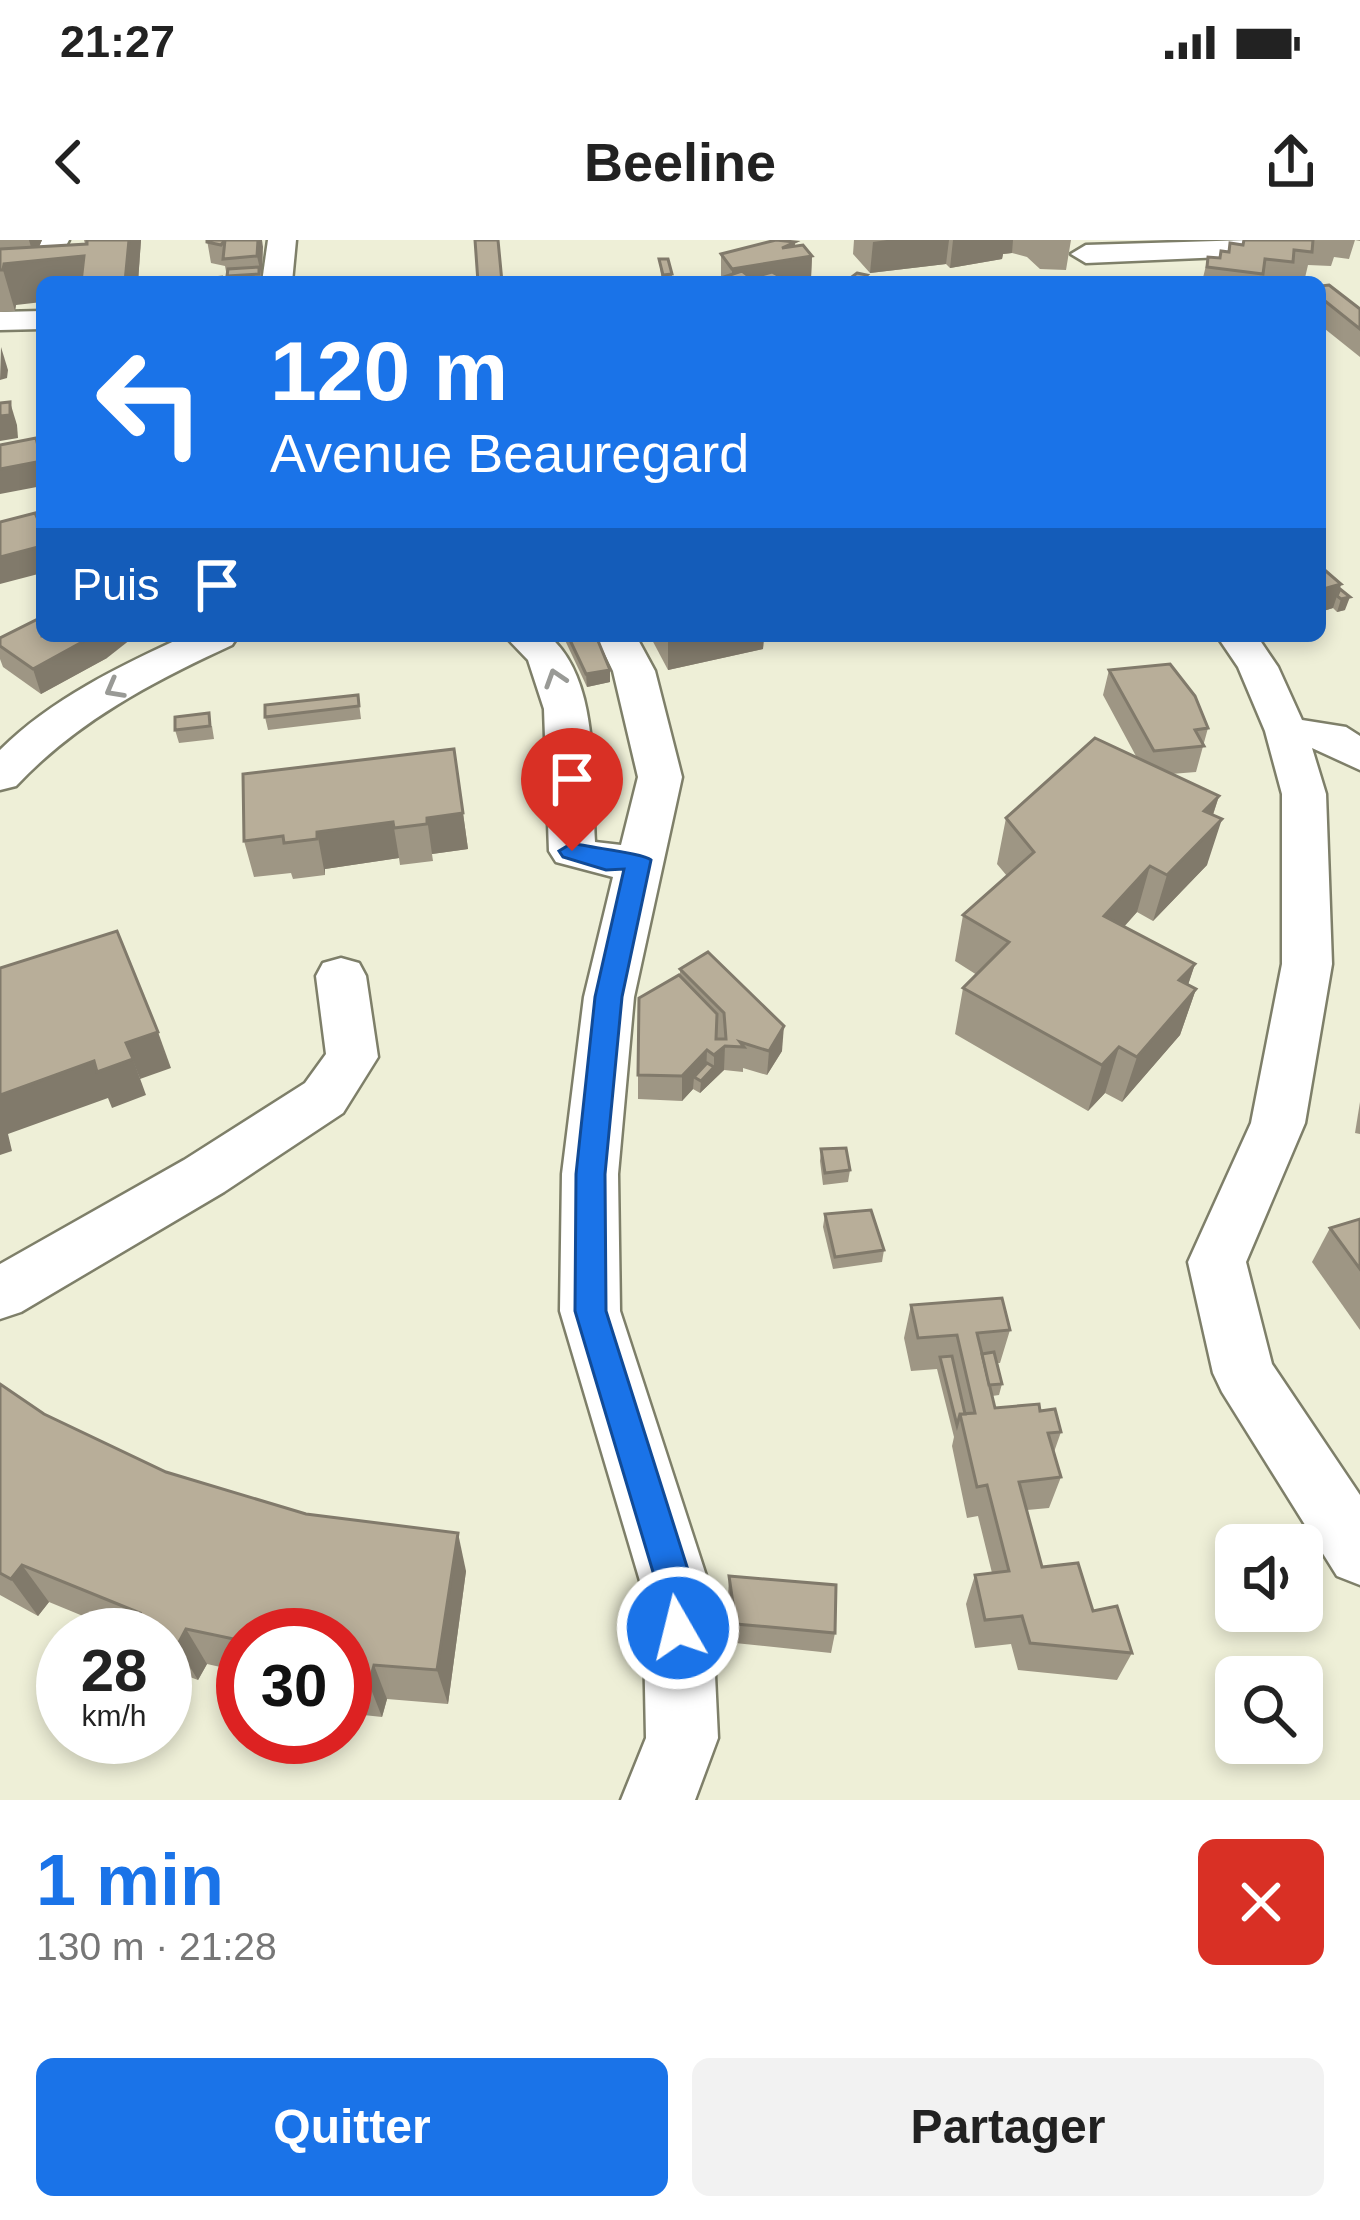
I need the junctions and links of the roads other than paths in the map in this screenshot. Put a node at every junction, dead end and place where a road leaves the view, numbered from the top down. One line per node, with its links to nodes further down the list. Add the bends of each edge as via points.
1 (55, 240): 6 (street, via 44,263)
2 (75, 240): 8 (street, via 59,270)
3 (283, 240): 7 (street)
4 (1235, 240): 5 (street, via 1223,248)
5 (1086, 254)
6 (0, 267)
7 (279, 276)
8 (0, 281)
9 (36, 320): 10 (street)
10 (0, 321)
11 (206, 642): 17 (street, one-way to 17, via 65,715)
12 (532, 642): 18 (street, one-way to 12, via 606,862 572,851 565,709 547,655)
13 (619, 642): 18 (street, via 634,670 660,777)
14 (1241, 642): 15 (street)
15 (1286, 731): 16 (street, via 1331,737); 21 (street, via 1304,794 1307,964 1278,1123 1216,1262 1244,1373)
16 (1360, 756)
17 (0, 776)
18 (638, 860): 22 (street, via 608,997 590,1174 590,1311 677,1592 682,1738)
19 (341, 976): 20 (street, via 352,1057 324,1098)
20 (0, 1294)
21 (1360, 1553)
22 (658, 1800)

